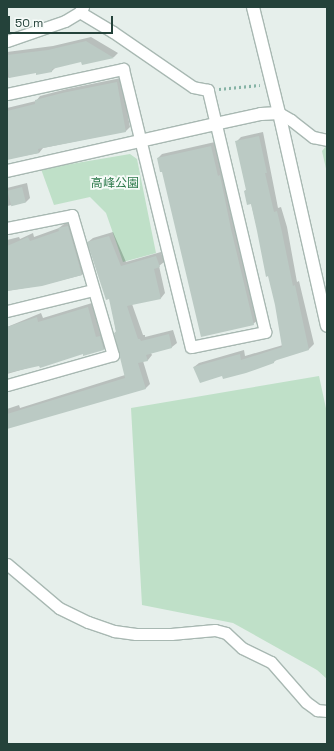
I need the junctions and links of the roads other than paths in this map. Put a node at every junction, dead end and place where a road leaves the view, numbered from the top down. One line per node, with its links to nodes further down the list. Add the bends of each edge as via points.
1 (253, 7): 5 (street)
2 (81, 10): 3 (street, via 66,21); 6 (street, via 193,87 208,90)
3 (7, 41)
4 (7, 94): 7 (street, via 123,69)
5 (279, 113): 6 (street, via 261,114); 8 (street, via 313,137); 13 (street)
6 (215, 124): 7 (street); 7 (street, via 224,149 265,332 191,347)
7 (141, 140): 9 (street)
8 (327, 140)
9 (7, 171)
10 (7, 228): 11 (street, via 72,215)
11 (94, 290): 12 (street); 14 (street, via 114,355)
12 (7, 311)
13 (327, 326)
14 (7, 385)
15 (7, 564): 16 (street, via 59,608 114,631 171,634 215,630 226,633 242,648 270,662 306,702 317,710)
16 (327, 711)

